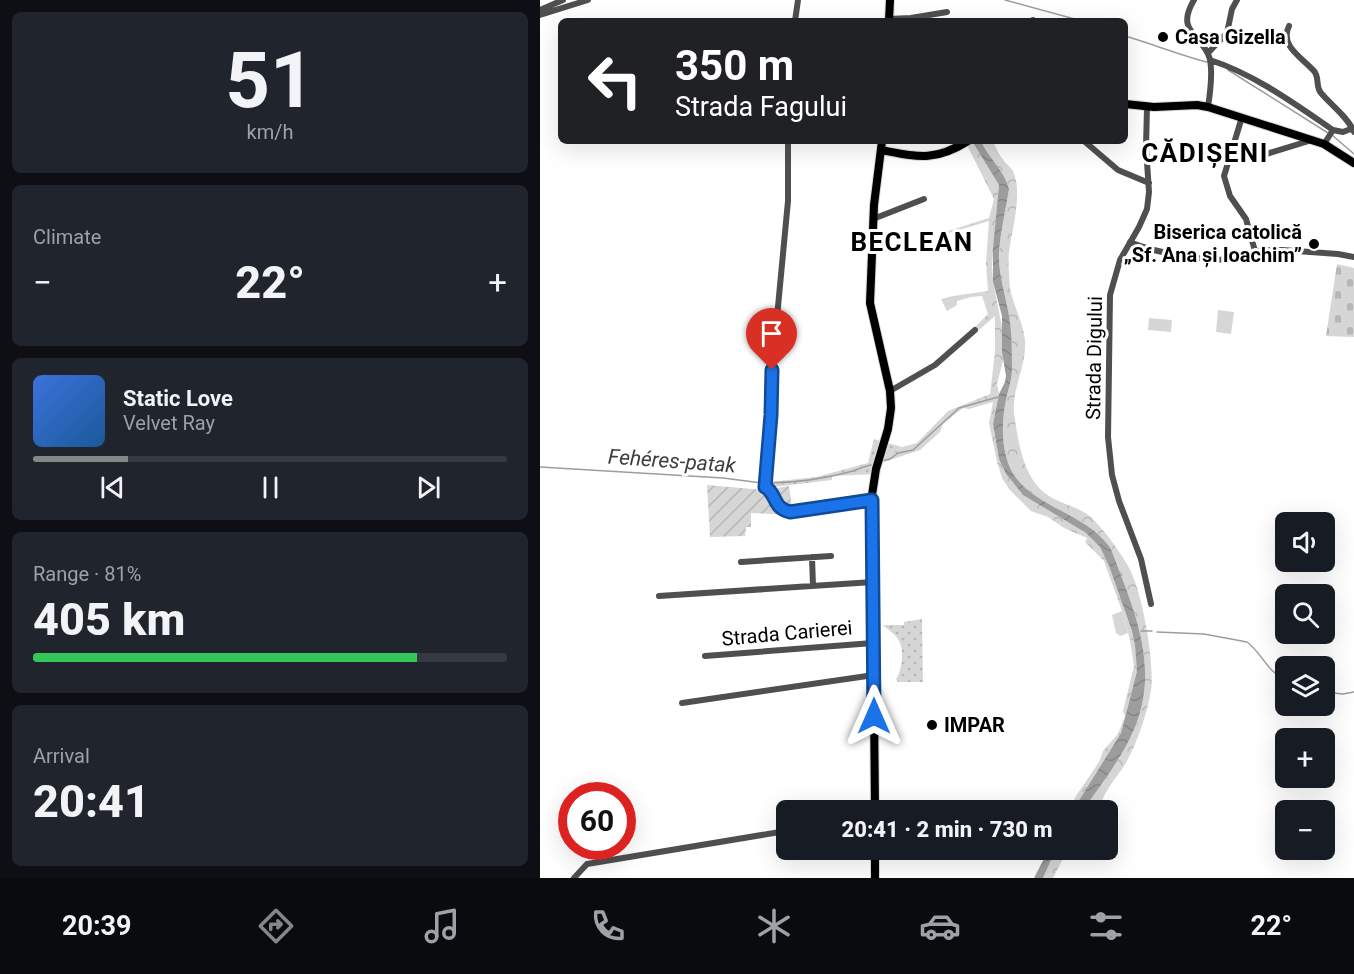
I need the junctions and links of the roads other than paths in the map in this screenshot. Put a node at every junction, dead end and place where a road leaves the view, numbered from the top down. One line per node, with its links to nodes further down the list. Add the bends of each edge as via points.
1 (563, 0): 7 (street)
2 (588, 0): 9 (street)
3 (798, 0): 10 (street)
4 (890, 0): 11 (main road)
5 (1194, 0): 14 (street, via 1188,12 1188,27)
6 (1237, 0): 14 (street, via 1227,33)
7 (540, 10)
8 (947, 12): 12 (street)
9 (540, 15)
10 (795, 18)
11 (889, 18)
12 (910, 18)
13 (1289, 26): 19 (street, via 1289,45 1315,72 1318,90)
14 (1209, 60): 17 (street); 20 (street, via 1253,77)
15 (1128, 104): 16 (main road)
16 (1147, 107): 17 (main road); 29 (street, Strada Digului)
17 (1208, 107): 18 (main road)
18 (1242, 117): 21 (main road); 26 (street)
19 (1354, 131): 20 (street)
20 (1329, 136): 21 (main road); 28 (main road)
21 (1312, 140): 26 (street, via 1263,155)
22 (788, 144): 37 (street, via 788,190 765,484 787,512)
23 (882, 144): 27 (main road)
24 (963, 144): 27 (main road, via 932,156)
25 (1088, 144): 29 (street, via 1118,170)
26 (1233, 147): 33 (street, via 1225,184 1246,219)
27 (881, 150): 31 (main road)
28 (1354, 163)
29 (1149, 183): 32 (street, Strada Digului, via 1145,214)
30 (924, 199): 31 (street)
31 (873, 219): 36 (main road, via 871,309)
32 (1130, 242): 33 (street, via 1149,250 1212,259 1237,259); 44 (street, Strada Digului, via 1112,283 1109,450 1112,475 1141,559)
33 (1256, 251): 34 (street)
34 (1354, 257)
35 (975, 330): 36 (street, via 935,365)
36 (890, 391): 37 (main road, via 890,420)
37 (872, 500): 41 (main road)
38 (831, 556): 39 (street)
39 (812, 557): 40 (street); 42 (street)
40 (741, 562)
41 (873, 582): 42 (street); 45 (main road)
42 (813, 586): 43 (street)
43 (659, 596)
44 (1151, 604)
45 (873, 643): 46 (street, Strada Carierei); 47 (main road)
46 (705, 657)
47 (874, 675): 48 (street); 49 (main road)
48 (682, 703)
49 (875, 800)
50 (776, 833): 52 (street, via 587,864)
51 (875, 860): 53 (main road)
52 (574, 878)
53 (875, 878)

